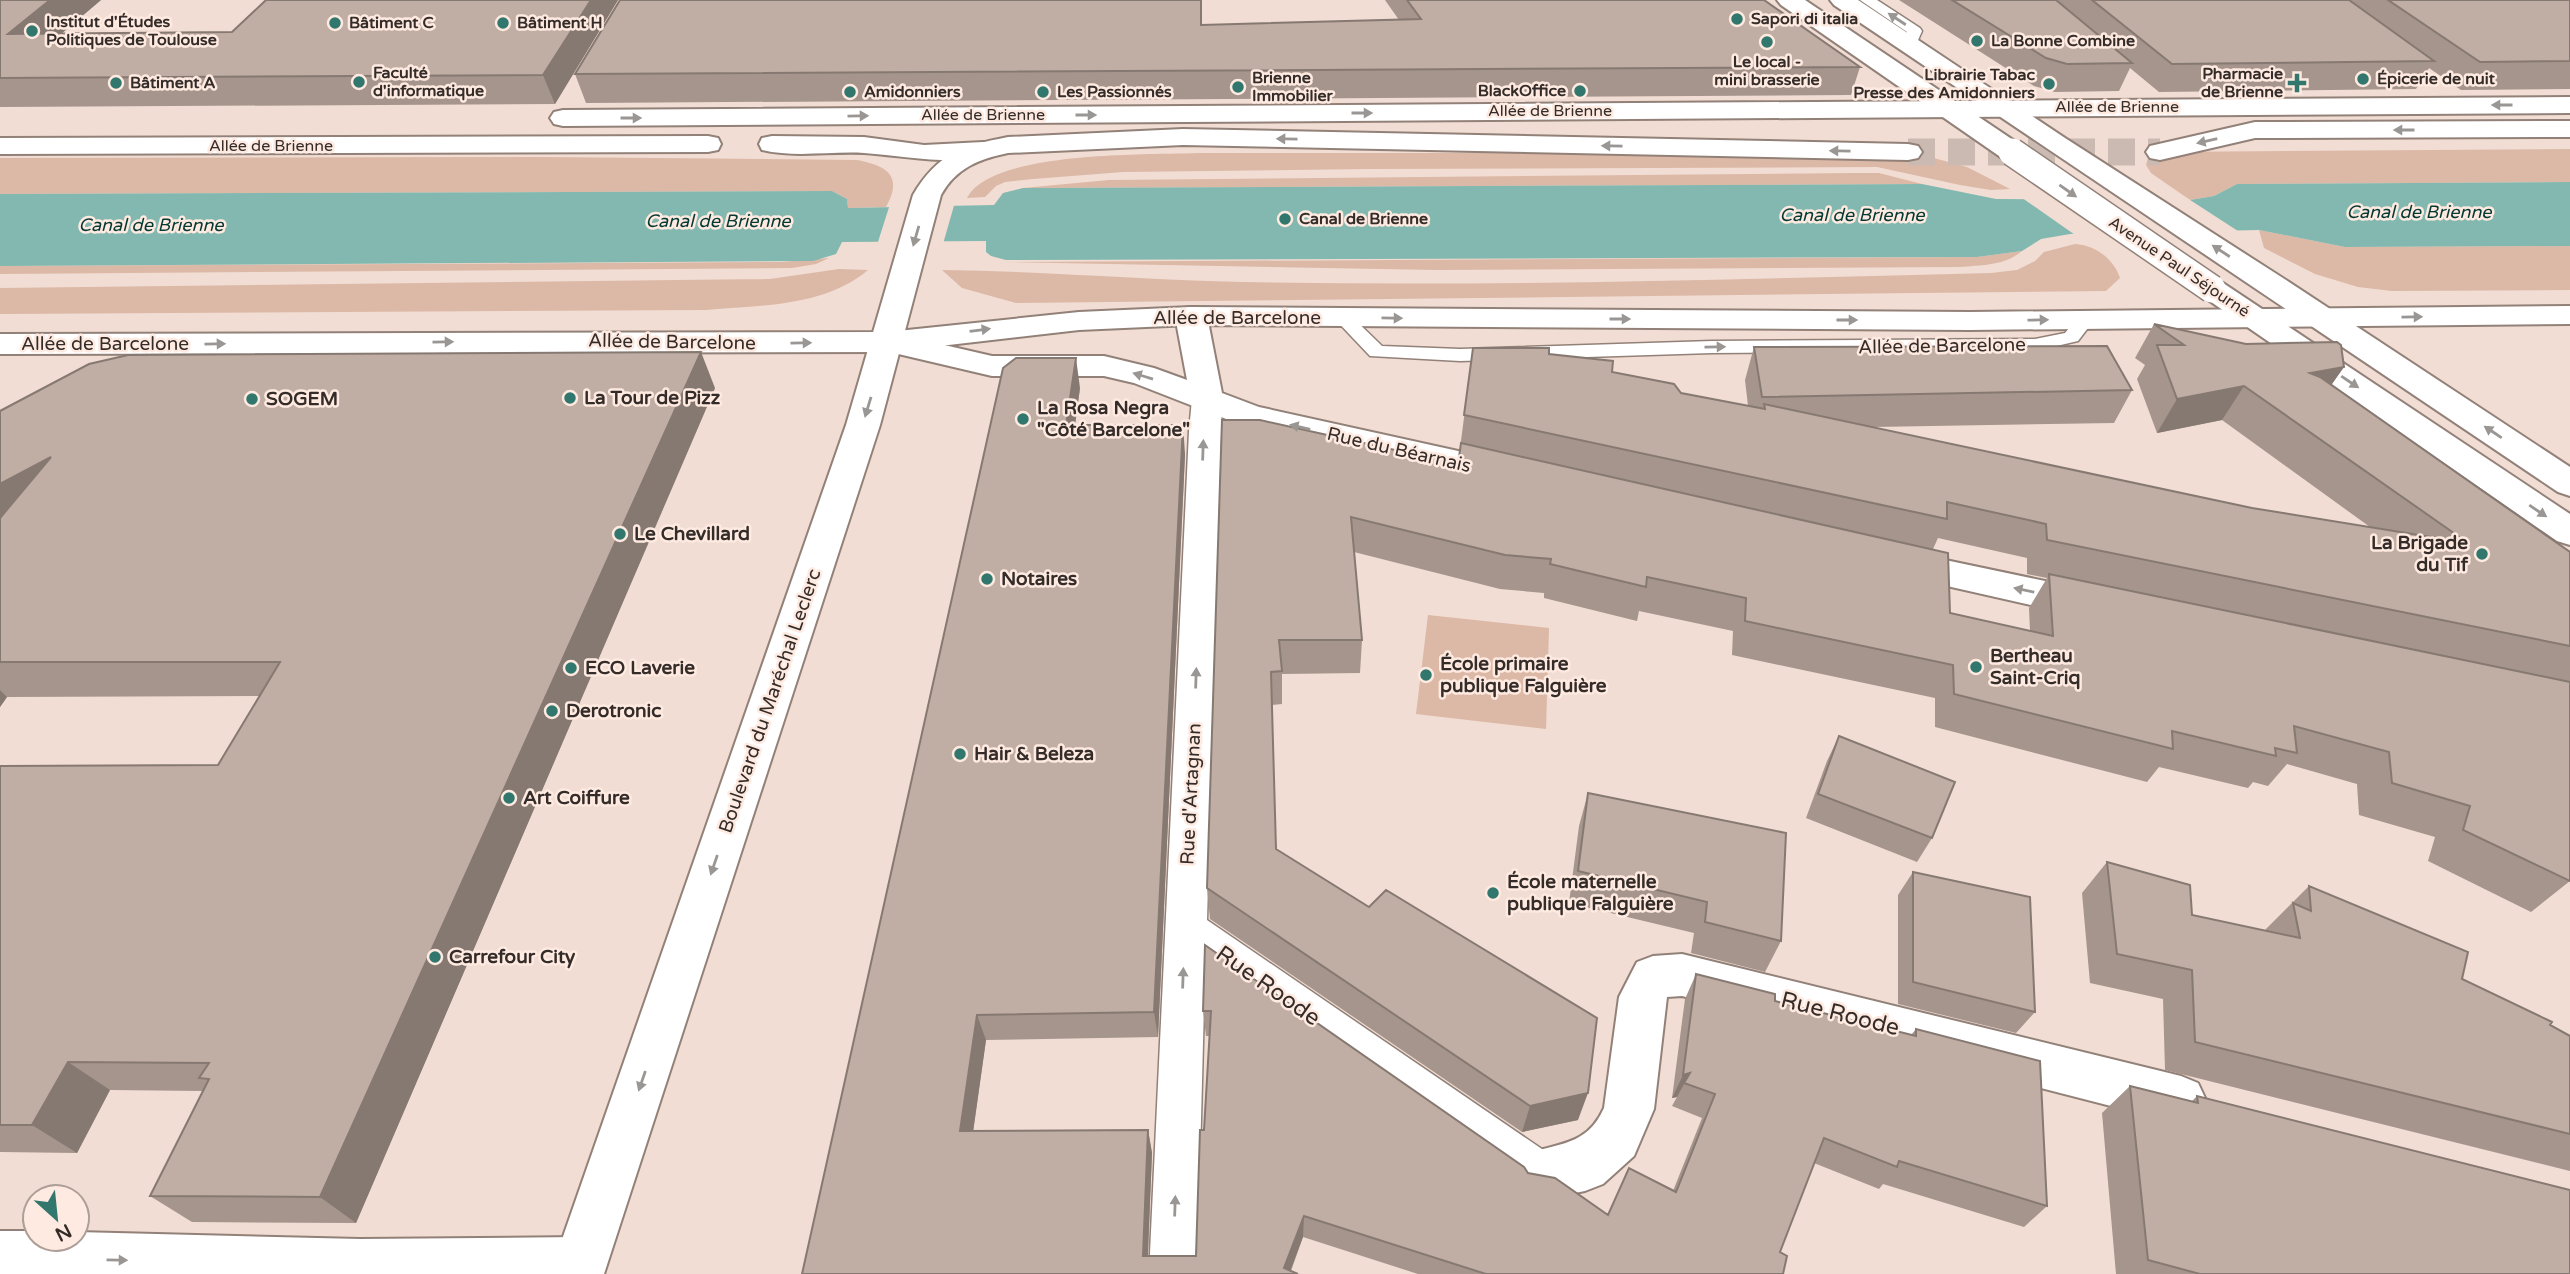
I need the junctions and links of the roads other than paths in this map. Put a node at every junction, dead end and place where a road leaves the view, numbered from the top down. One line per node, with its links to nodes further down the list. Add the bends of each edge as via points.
1 (1789, 0): 10 (street, Avenue Paul Séjourné)
2 (1842, 0): 4 (street, Avenue Paul Séjourné)
3 (1867, 0): 4 (lane, one-way to 3, via 1915,31)
4 (1910, 44): 11 (street, Avenue Paul Séjourné)
5 (2129, 84): 9 (street)
6 (2428, 84): 8 (street)
7 (2570, 105): 8 (street, Allée de Brienne, one-way to 8)
8 (2458, 106): 9 (street, Allée de Brienne)
9 (2157, 107): 11 (street, Allée de Brienne)
10 (1948, 108): 11 (street, Allée de Brienne); 14 (street, Allée de Brienne, one-way to 10, via 569,108); 22 (street, Avenue Paul Séjourné, one-way to 22, bridge)
11 (2002, 108): 23 (street, Avenue Paul Séjourné, one-way to 11)
12 (2570, 129): 18 (street, one-way to 18, via 2255,130)
13 (0, 146): 14 (street, Allée de Brienne)
14 (543, 146): 15 (street, Allée de Brienne, via 864,145)
15 (893, 150): 16 (street, Allée de Brienne); 19 (street, via 919,173)
16 (983, 150): 17 (street, Allée de Brienne, one-way to 16, via 1183,137 1043,142); 19 (street, Boulevard du Maréchal Leclerc, via 944,169)
17 (1908, 152)
18 (2160, 152)
19 (928, 193): 24 (street, Boulevard du Maréchal Leclerc, one-way to 24)
20 (2570, 315): 23 (street, Allée de Barcelone, one-way to 20)
21 (1191, 316): 22 (street, Allée de Barcelone, one-way to 22); 24 (street, Allée de Barcelone, one-way to 21, via 1079,321); 28 (street, Rue d'Artagnan)
22 (2255, 317): 23 (street, Allée de Barcelone); 31 (street, Avenue Paul Séjourné, one-way to 31)
23 (2319, 317): 30 (street, Avenue Paul Séjourné, one-way to 23)
24 (888, 342): 26 (street, Allée de Barcelone, one-way to 24); 28 (street, Rue du Béarnais, one-way to 24, via 1104,366 992,366); 38 (street, Boulevard du Maréchal Leclerc, one-way to 38)
25 (0, 344): 26 (street, Allée de Barcelone)
26 (145, 345): 27 (street)
27 (118, 371)
28 (1207, 399): 29 (street, Rue du Béarnais, one-way to 28, via 1251,416); 34 (street, Rue d'Artagnan, one-way to 28)
29 (1535, 480)
30 (2570, 484)
31 (2570, 533)
32 (1859, 554): 33 (street, one-way to 32)
33 (2118, 610)
34 (1184, 928): 36 (street, Rue Roode); 39 (street, Rue d'Artagnan, one-way to 34)
35 (2220, 1110): 36 (street, Rue Roode, via 1682,975 1653,977 1642,996 1629,1108 1616,1139 1585,1166)
36 (1539, 1174)
37 (0, 1257): 38 (street, one-way to 38)
38 (578, 1269)
39 (1173, 1274)

